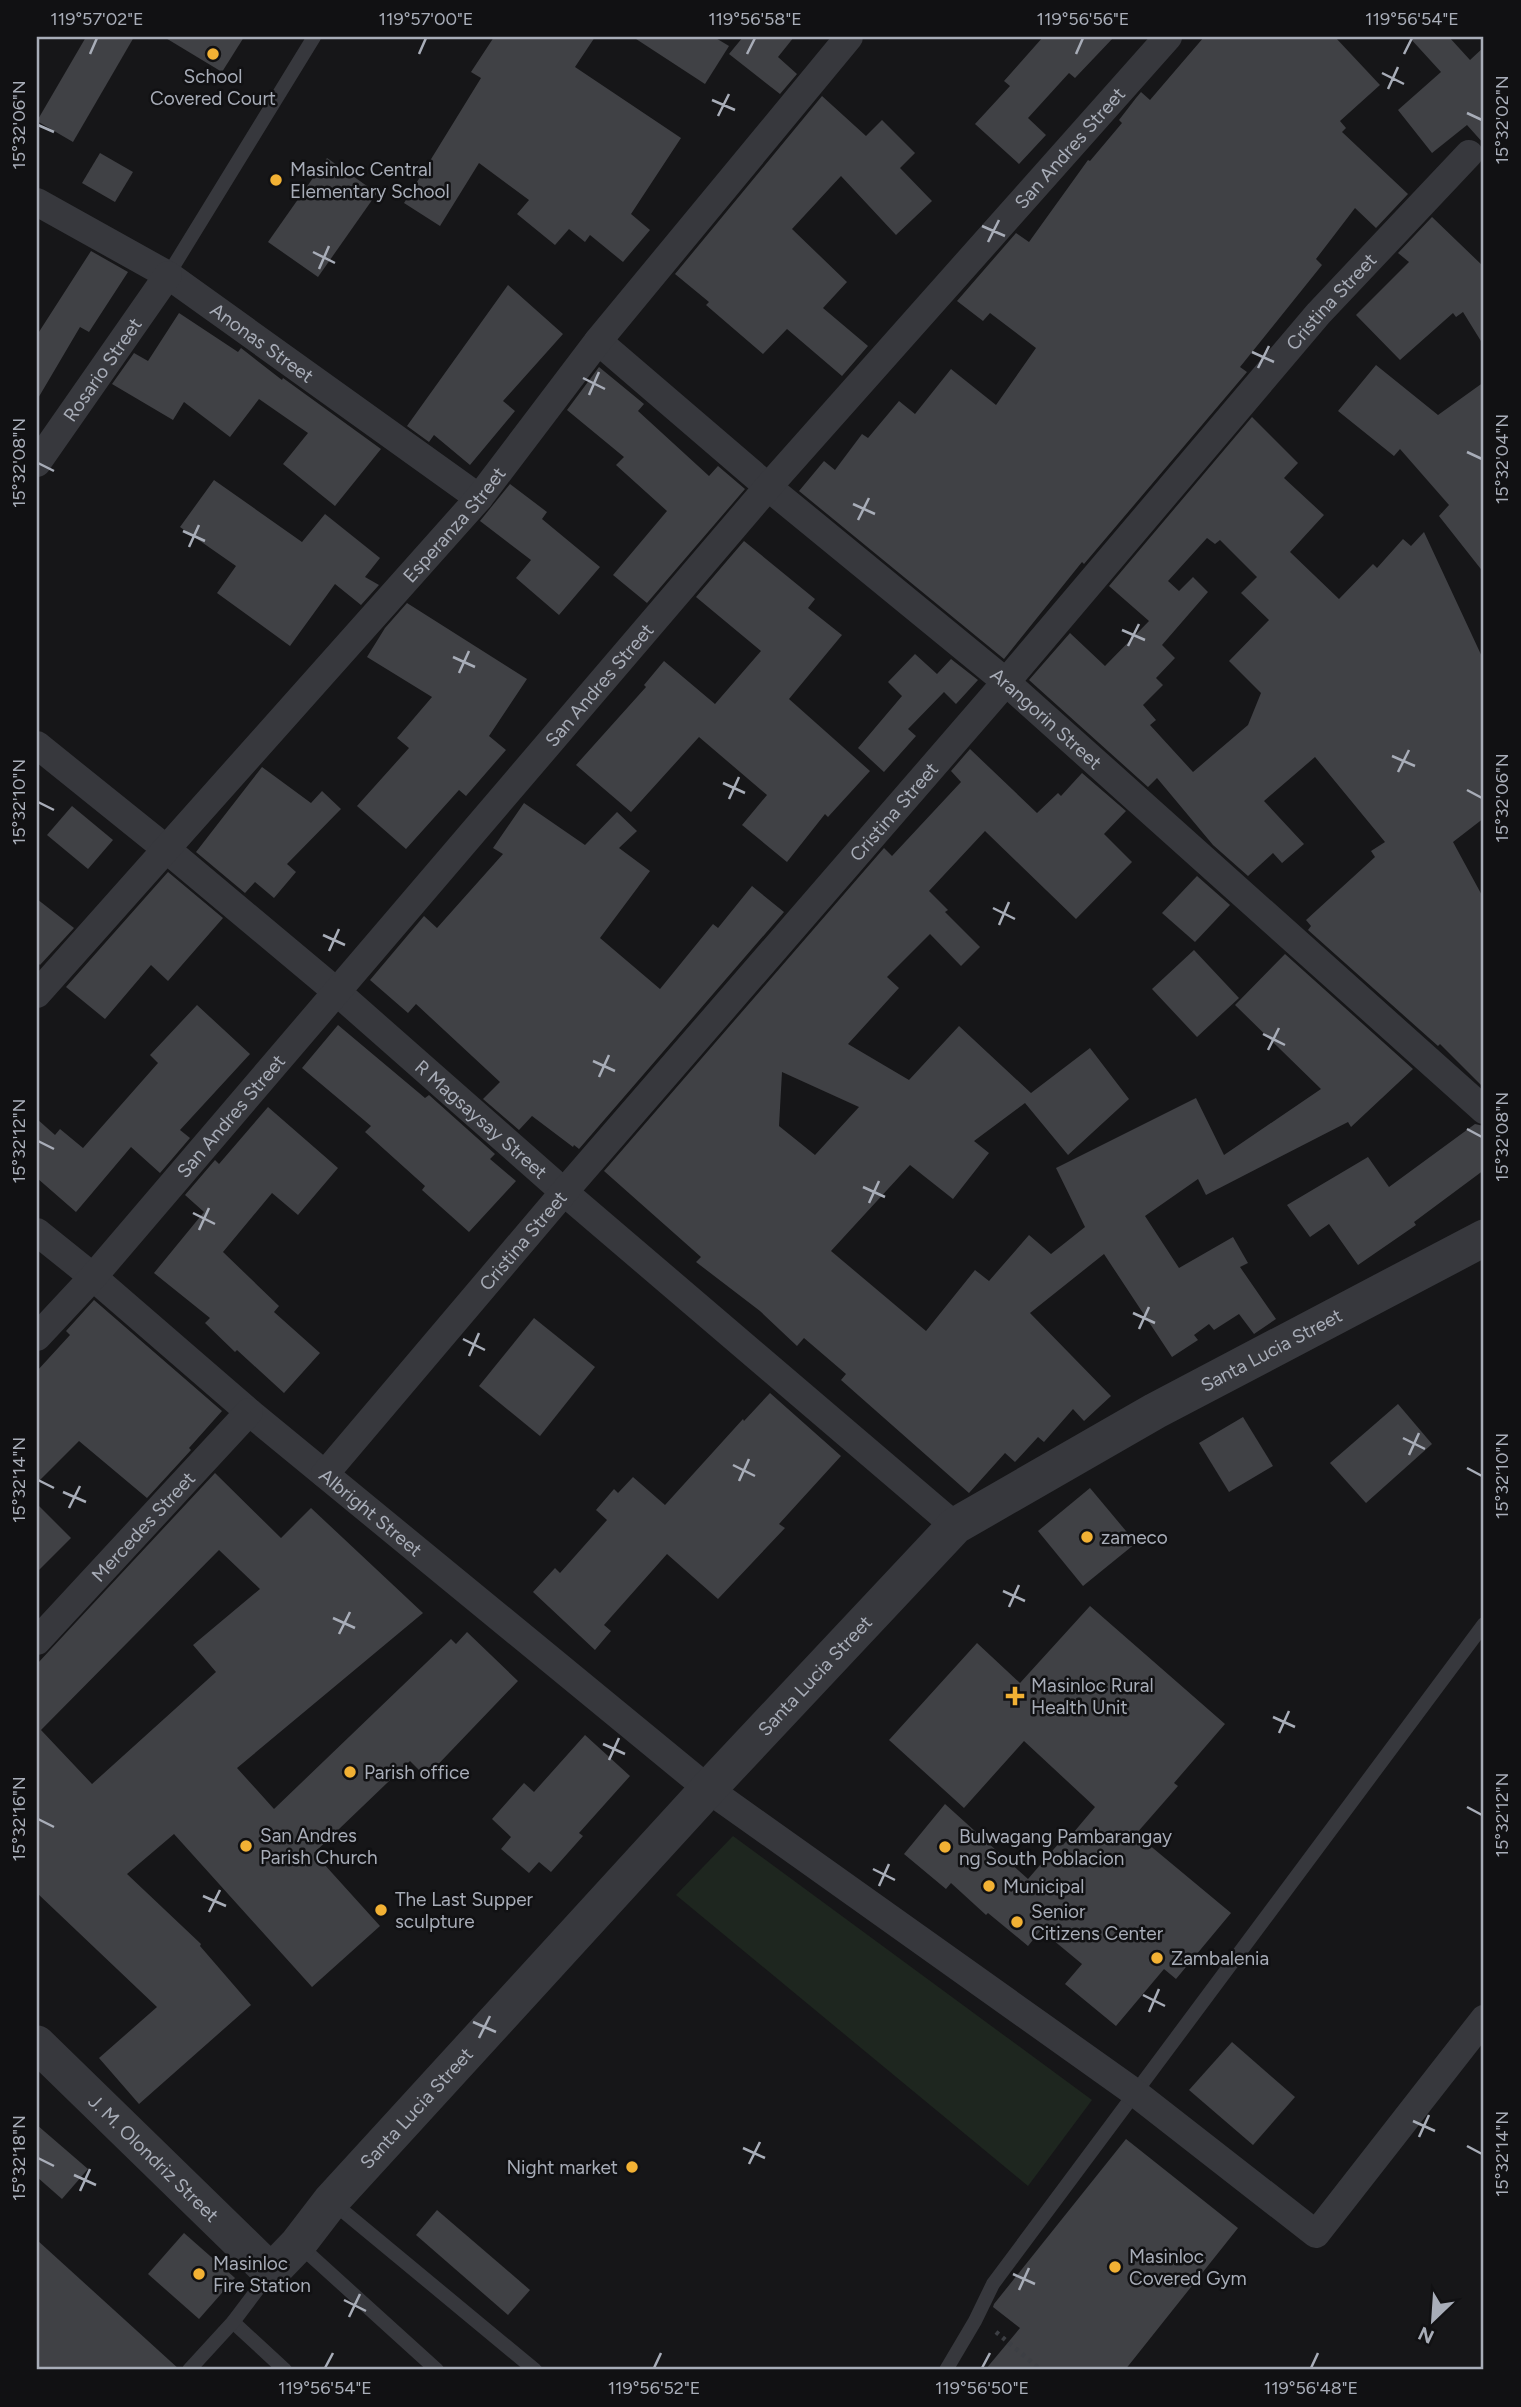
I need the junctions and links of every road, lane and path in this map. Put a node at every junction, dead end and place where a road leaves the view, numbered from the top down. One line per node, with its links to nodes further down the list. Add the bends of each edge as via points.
1 (314, 37): 6 (lane)
2 (849, 37): 7 (street, Esperanza Street)
3 (1168, 37): 9 (street, San Andres Street)
4 (1468, 154): 11 (street, Cristina Street, via 1318,314)
5 (37, 202): 6 (street, Anonas Street)
6 (168, 275): 8 (street, Rosario Street); 10 (street, Anonas Street)
7 (598, 341): 9 (street, Arangorin Street); 10 (street, Esperanza Street)
8 (37, 463)
9 (768, 486): 11 (street, Arangorin Street); 14 (street, San Andres Street)
10 (479, 498): 13 (street, Esperanza Street)
11 (1006, 682): 16 (street, Arangorin Street); 17 (street, Cristina Street)
12 (37, 745): 13 (street, R Magsaysay Street)
13 (165, 848): 14 (street, R Magsaysay Street); 15 (street, Esperanza Street)
14 (337, 992): 17 (street, R Magsaysay Street); 20 (street, San Andres Street)
15 (37, 994)
16 (1484, 1110)
17 (564, 1192): 23 (street, Cristina Street); 24 (street, R Magsaysay Street)
18 (37, 1232): 20 (street, Albright Street)
19 (1484, 1238): 24 (street, Santa Lucia Street, via 1155,1411)
20 (93, 1277): 21 (street, San Andres Street); 22 (street, Albright Street)
21 (37, 1337)
22 (249, 1412): 23 (street, Albright Street); 26 (street, Mercedes Street)
23 (324, 1474): 27 (street, Albright Street)
24 (955, 1526): 27 (street, Santa Lucia Street)
25 (1484, 1624): 30 (lane)
26 (37, 1641)
27 (708, 1790): 30 (street, Albright Street); 31 (street, Santa Lucia Street)
28 (1484, 2018): 30 (street, Albright Street, via 1316,2234)
29 (40, 2054): 33 (street, J. M. Olondriz Street)
30 (1134, 2092): 34 (lane, via 993,2284)
31 (331, 2201): 32 (street, Santa Lucia Street); 39 (lane)
32 (298, 2244): 33 (street, Santa Lucia Street); 38 (lane)
33 (271, 2272): 35 (lane)
34 (977, 2316): 40 (lane); 41 (path)
35 (233, 2322): 36 (lane); 37 (lane)
36 (189, 2370)
37 (285, 2370)
38 (437, 2370)
39 (535, 2370)
40 (946, 2370)
41 (1041, 2370)

